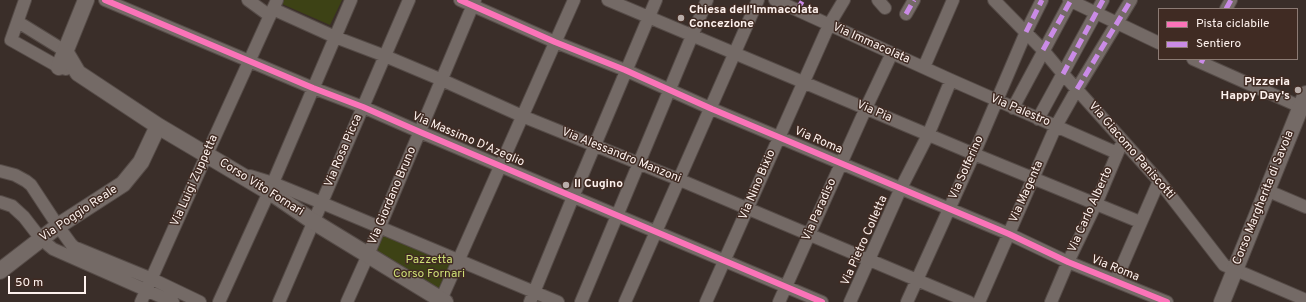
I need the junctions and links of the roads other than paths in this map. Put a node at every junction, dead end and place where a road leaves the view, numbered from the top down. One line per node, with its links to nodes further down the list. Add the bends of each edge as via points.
1 (25, 0): 28 (street)
2 (86, 0): 37 (street)
3 (105, 0): 41 (street, Via Massimo D'Azeglio)
4 (248, 0): 24 (street, Via Alessandro Manzoni)
5 (351, 0): 33 (street)
6 (409, 0): 40 (street, Via Rosa Picca)
7 (460, 0): 22 (street, Via Roma)
8 (574, 0): 34 (street)
9 (608, 0): 27 (street, Via Pia)
10 (656, 0): 27 (street)
11 (707, 0): 32 (street)
12 (758, 0): 38 (street)
13 (775, 0): 23 (street, Via Immacolata)
14 (844, 0): 30 (street, Via Nino Bixio)
15 (914, 0): 26 (street)
16 (953, 0): 44 (street)
17 (994, 0): 31 (street, Via Giacomo Paniscotti)
18 (1042, 0): 31 (street, Via Solferino)
19 (1070, 0): 25 (street); 36 (street)
20 (1103, 0): 25 (street)
21 (1131, 0): 29 (street, Via Magenta)
22 (474, 3): 34 (street, Via Roma); 48 (street, Via Giordano Bruno)
23 (800, 5): 30 (street, Via Immacolata)
24 (273, 8): 33 (street, Via Alessandro Manzoni); 41 (street, Via Luigi Zuppetta)
25 (1096, 13): 29 (street); 47 (street)
26 (906, 14)
27 (649, 17): 32 (street, Via Pia); 45 (street)
28 (18, 22): 37 (street, Corso Vito Fornari); 43 (street, Corso Vito Fornari, via 11,40)
29 (1117, 23): 35 (street); 52 (street, Via Magenta)
30 (829, 25): 39 (street, Via Immacolata); 50 (street, Via Nino Bixio)
31 (1026, 32): 36 (street, Via Giacomo Paniscotti); 55 (street, Via Solferino)
32 (692, 35): 38 (street, Via Pia); 53 (street)
33 (336, 37): 40 (street, Via Alessandro Manzoni); 51 (street)
34 (555, 42): 45 (street, Via Roma); 60 (street)
35 (1158, 42)
36 (1044, 50): 47 (street, Via Giacomo Paniscotti); 58 (street)
37 (65, 51): 43 (street); 46 (street, Corso Vito Fornari)
38 (735, 53): 50 (street, Via Pia); 59 (street)
39 (892, 53): 44 (street, Via Immacolata); 57 (street, Via Paradiso)
40 (385, 56): 48 (street, Via Alessandro Manzoni); 56 (street, Via Rosa Picca)
41 (249, 60): 51 (street, Via Massimo D'Azeglio); 70 (street, Via Luigi Zuppetta)
42 (1199, 60): 54 (street)
43 (59, 67): 46 (street, Corso Vito Fornari)
44 (924, 67): 49 (street, Via Palestro)
45 (625, 70): 53 (street, Via Roma); 68 (street)
46 (78, 73): 62 (street, Corso Vito Fornari)
47 (1063, 74): 52 (street, Via Giacomo Paniscotti); 61 (street)
48 (442, 80): 60 (street, Via Alessandro Manzoni); 64 (street, Via Giordano Bruno)
49 (951, 80): 55 (street, Via Palestro); 65 (street, Via Pietro Colletta)
50 (804, 82): 57 (street, Via Pia); 66 (street, Via Nino Bixio)
51 (313, 88): 56 (street, Via Massimo D'Azeglio); 79 (street)
52 (1077, 89): 63 (street, Via Magenta); 67 (street, Via Giacomo Paniscotti)
53 (669, 90): 59 (street, Via Roma); 72 (street)
54 (1304, 99): 81 (street, Corso Margherita di Savoia)
55 (997, 100): 58 (street, Via Palestro); 71 (street, Via Solferino)
56 (363, 107): 64 (street, Via Massimo D'Azeglio); 84 (street, Via Rosa Picca)
57 (866, 108): 65 (street, Via Pia); 73 (street, Via Paradiso)
58 (1013, 108): 61 (street, Via Palestro)
59 (712, 109): 66 (street, Via Roma); 77 (street)
60 (522, 116): 68 (street, Via Alessandro Manzoni); 74 (street)
61 (1038, 119): 63 (street, Via Palestro)
62 (158, 126): 70 (street, Corso Vito Fornari); 92 (street, Via Poggio Reale, via 140,162 123,184)
63 (1056, 126): 69 (street, Via Palestro); 76 (street, Via Magenta)
64 (420, 132): 74 (street, Via Massimo D'Azeglio); 93 (street, Via Giordano Bruno)
65 (928, 135): 71 (street, Via Pia); 80 (street, Via Pietro Colletta)
66 (778, 137): 73 (street, Via Roma); 87 (street, Via Nino Bixio)
67 (1122, 140): 69 (street, Via Carlo Alberto); 78 (street, Via Giacomo Paniscotti)
68 (595, 145): 72 (street, Via Alessandro Manzoni); 82 (street)
69 (1117, 153): 85 (street, Via Carlo Alberto)
70 (206, 154): 79 (street, Corso Vito Fornari, via 238,173); 107 (street, Via Luigi Zuppetta)
71 (974, 154): 76 (street, Via Pia); 88 (street, Via Solferino)
72 (639, 163): 77 (street, Via Alessandro Manzoni); 89 (street)
73 (841, 163): 80 (street, Via Roma); 95 (street, Via Paradiso)
74 (500, 166): 82 (street, Via Massimo D'Azeglio); 99 (street)
75 (0, 171): 92 (street, via 15,175 31,185)
76 (1034, 178): 85 (street, Via Pia); 96 (street, Via Magenta)
77 (680, 180): 87 (street, Via Alessandro Manzoni); 94 (street)
78 (1159, 181): 91 (street); 103 (street, Via Giacomo Paniscotti, via 1224,265)
79 (271, 187): 84 (street); 90 (street, Corso Vito Fornari); 117 (street)
80 (901, 188): 88 (street, Via Roma); 100 (street, Via Pietro Colletta)
81 (1266, 190): 86 (street); 103 (street, Corso Margherita di Savoia)
82 (573, 196): 89 (street, Via Massimo D'Azeglio); 109 (street)
83 (0, 202): 97 (street, via 12,206)
84 (322, 203): 90 (street, Via Rosa Picca); 93 (street)
85 (1096, 204): 91 (street, Via Pia); 102 (street, Via Carlo Alberto)
86 (1306, 207)
87 (748, 209): 95 (street, Via Alessandro Manzoni); 101 (street, Via Nino Bixio)
88 (949, 209): 96 (street, Via Roma); 105 (street, Via Solferino)
89 (617, 216): 94 (street, Via Massimo D'Azeglio); 121 (street)
90 (314, 222): 98 (street, Corso Vito Fornari); 118 (street, Via Rosa Picca)
91 (1140, 222): 106 (street)
92 (58, 226): 97 (street, Via Poggio Reale); 107 (street, via 74,246)
93 (380, 226): 98 (street, Via Giordano Bruno); 99 (street)
94 (656, 232): 101 (street, Via Massimo D'Azeglio); 112 (street)
95 (809, 234): 100 (street, Via Alessandro Manzoni); 108 (street, Via Paradiso)
96 (1009, 234): 102 (street, Via Roma); 128 (street, Via Magenta)
97 (41, 239): 104 (street, Via Poggio Reale); 107 (street, via 53,249)
98 (368, 255): 111 (street, Corso Vito Fornari); 119 (street, Via Giordano Bruno)
99 (459, 260): 109 (street); 111 (street)
100 (869, 260): 105 (street, Via Alessandro Manzoni); 125 (street, Via Pietro Colletta)
101 (724, 261): 108 (street, Via Massimo D'Azeglio); 122 (street, Via Nino Bixio)
102 (1068, 262): 106 (street, Via Roma); 129 (street, Via Carlo Alberto)
103 (1235, 269): 110 (street, Via Giacomo Paniscotti); 130 (street, Corso Margherita di Savoia)
104 (0, 271)
105 (917, 280): 126 (street, Via Solferino); 127 (street, Via Alessandro Manzoni)
106 (1116, 280): 113 (street, Via Roma)
107 (149, 285): 114 (street, Via Luigi Zuppetta); 115 (street); 116 (street)
108 (786, 287): 123 (street, Via Paradiso); 124 (street, Via Massimo D'Azeglio)
109 (532, 297): 120 (street)
110 (1306, 300)
111 (442, 301)
112 (630, 301)
113 (1161, 301)
114 (141, 302)
115 (173, 302)
116 (200, 302)
117 (219, 302)
118 (280, 302)
119 (347, 302)
120 (558, 302)
121 (581, 302)
122 (706, 302)
123 (779, 302)
124 (822, 302)
125 (850, 302)
126 (907, 302)
127 (969, 302)
128 (979, 302)
129 (1051, 302)
130 (1222, 302)

